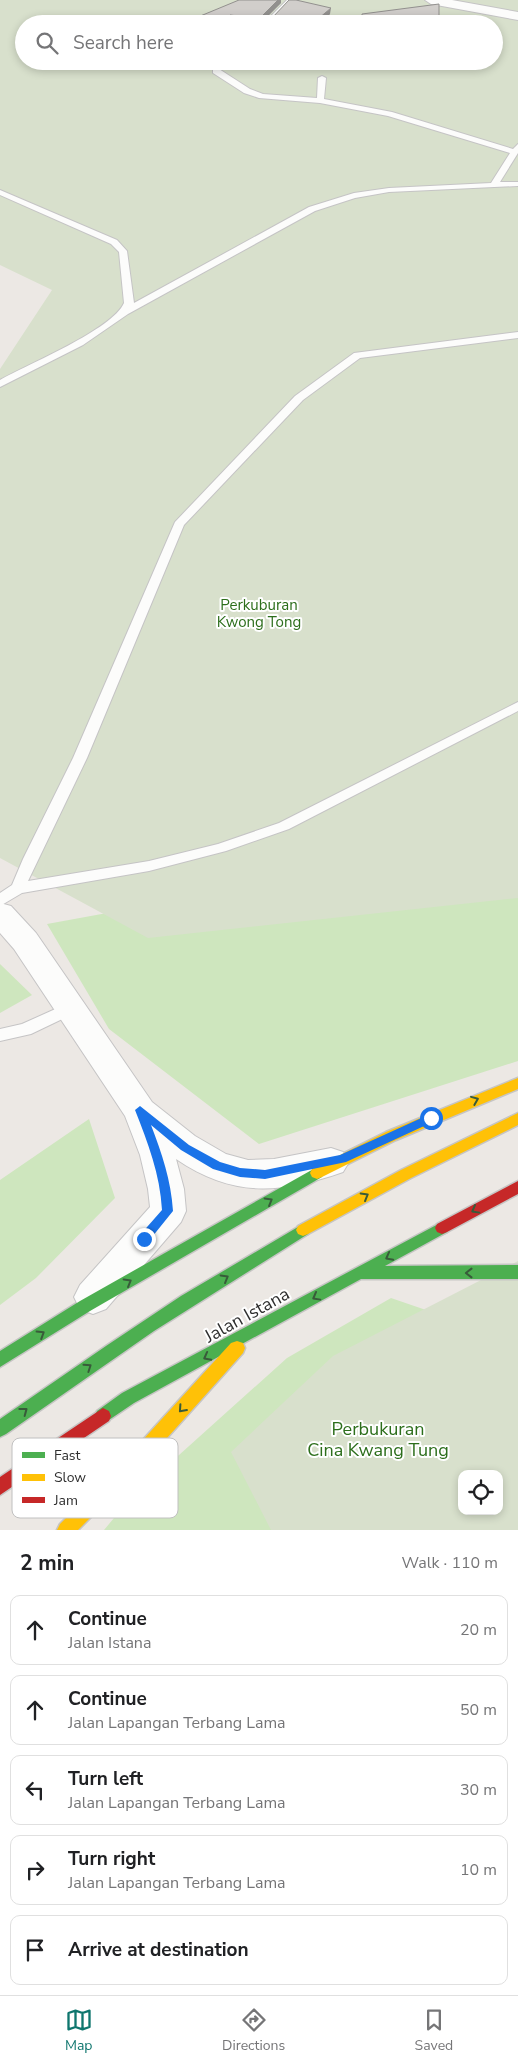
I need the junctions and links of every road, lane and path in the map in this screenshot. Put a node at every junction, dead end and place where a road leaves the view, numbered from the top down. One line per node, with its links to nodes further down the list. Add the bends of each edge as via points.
1 (290, 0): 3 (lane)
2 (431, 0): 4 (street)
3 (277, 15)
4 (518, 16)
5 (216, 71): 7 (lane, via 247,91 262,96)
6 (322, 78): 7 (lane)
7 (320, 101): 8 (lane, via 390,114)
8 (516, 149): 10 (lane)
9 (518, 184): 10 (lane)
10 (494, 185): 12 (lane, via 389,190 354,196 312,209)
11 (0, 192): 12 (lane, via 114,242 123,251 129,302)
12 (125, 312): 14 (lane, via 108,327 76,346)
13 (518, 335): 16 (lane, via 357,355 299,398 179,524 80,758)
14 (0, 384)
15 (518, 706): 16 (lane, via 284,826 221,848 149,866)
16 (18, 888): 17 (lane)
17 (0, 901)
18 (0, 914): 19 (street, via 25,941)
19 (71, 1008): 20 (lane, via 25,1030); 22 (street)
20 (0, 1035)
21 (518, 1082): 24 (main road, one-way to 21)
22 (140, 1110): 24 (street, via 185,1148 217,1166 240,1173 265,1175); 28 (street, via 158,1155 168,1211)
23 (518, 1119): 31 (main road, one-way to 23, via 200,1292 370,1193)
24 (342, 1159): 28 (main road, one-way to 24)
25 (518, 1187): 27 (main road, Jalan Istana, one-way to 27)
26 (518, 1272): 27 (main road, one-way to 27)
27 (359, 1273): 29 (main road, Jalan Istana, one-way to 29)
28 (85, 1306): 30 (main road, one-way to 28)
29 (250, 1334): 32 (main road, Jalan Istana, one-way to 32, via 128,1398); 33 (main road, one-way to 33)
30 (0, 1360)
31 (0, 1429)
32 (70, 1438)
33 (156, 1438)
34 (12, 1479): 35 (main road, Jalan Istana, one-way to 35)
35 (0, 1487)
36 (78, 1518): 37 (main road, one-way to 37)
37 (66, 1530)

